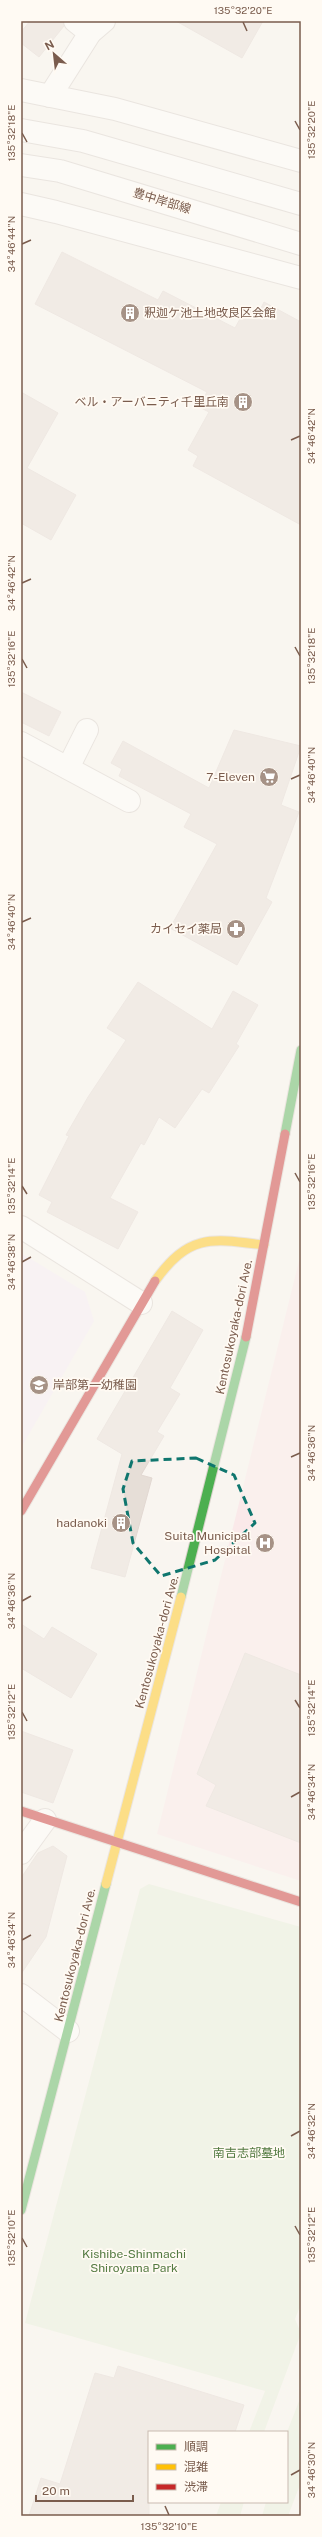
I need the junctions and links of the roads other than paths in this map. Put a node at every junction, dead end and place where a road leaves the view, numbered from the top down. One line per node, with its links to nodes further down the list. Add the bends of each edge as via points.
1 (90, 25): 3 (street)
2 (21, 90): 3 (street)
3 (50, 96): 5 (street, via 115,109)
4 (21, 130): 8 (street, via 83,141)
5 (301, 161)
6 (21, 165): 9 (street, 豊中岸部線, via 60,171)
7 (21, 204): 10 (street)
8 (301, 204)
9 (301, 244)
10 (301, 278)
11 (87, 730): 13 (street)
12 (21, 743): 13 (street)
13 (68, 768): 14 (street)
14 (129, 801)
15 (301, 1050): 17 (street, Kentosukoyaka-dori Ave.)
16 (21, 1227): 18 (street)
17 (264, 1245): 18 (street, via 215,1239 188,1246 158,1274); 22 (street, Kentosukoyaka-dori Ave., via 246,1337 204,1511)
18 (141, 1303): 19 (street)
19 (21, 1511)
20 (21, 1811): 21 (street)
21 (45, 1820): 22 (street); 23 (street)
22 (116, 1843): 24 (street); 26 (street, Kentosukoyaka-dori Ave.)
23 (21, 1853)
24 (301, 1902)
25 (21, 1995): 26 (street)
26 (68, 2031): 27 (street, Kentosukoyaka-dori Ave.)
27 (22, 2204)

